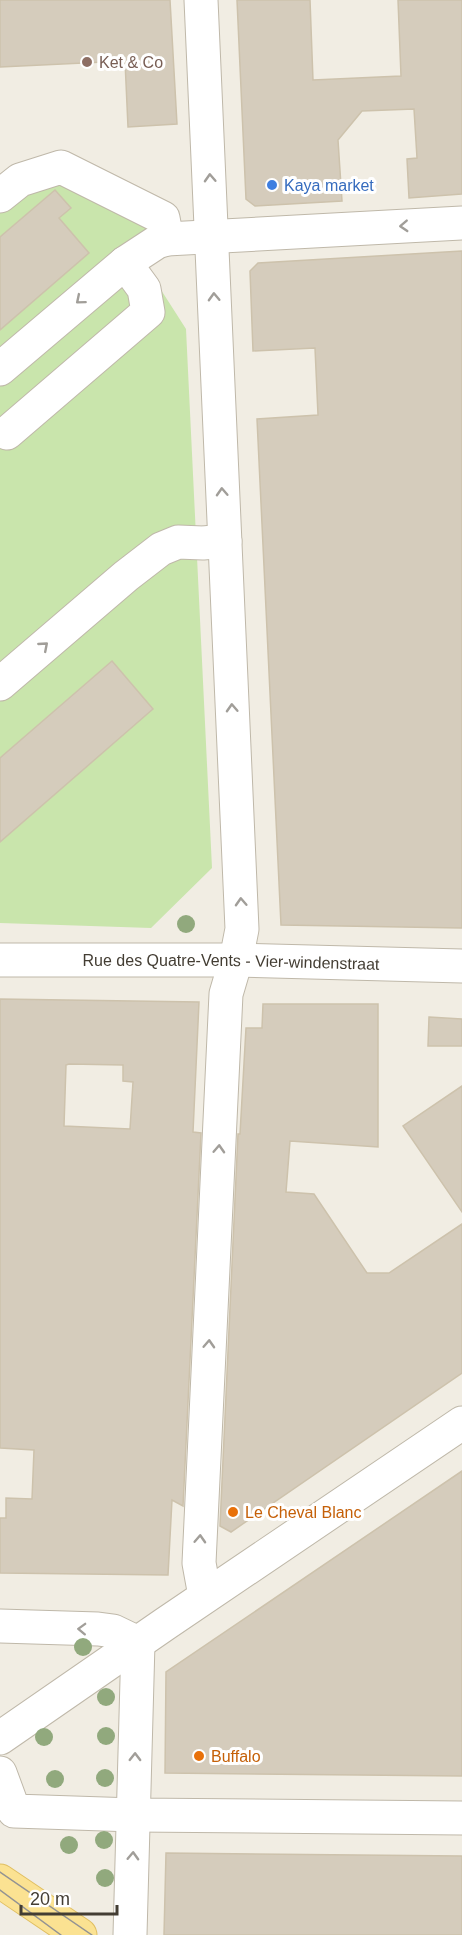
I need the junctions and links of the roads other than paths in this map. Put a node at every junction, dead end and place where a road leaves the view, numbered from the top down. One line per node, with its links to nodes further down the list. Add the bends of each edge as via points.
1 (201, 0): 4 (street, one-way to 1)
2 (0, 196): 5 (street, via 20,180 61,167 163,218)
3 (462, 223): 4 (street, one-way to 4)
4 (212, 236): 5 (street); 9 (street, one-way to 4)
5 (167, 239): 6 (street)
6 (124, 263): 7 (street, one-way to 7); 8 (street, via 144,289 148,312)
7 (0, 369)
8 (7, 433)
9 (225, 541): 10 (street, one-way to 9, via 161,549 178,543); 12 (street, one-way to 9, via 242,929)
10 (0, 684)
11 (0, 960): 12 (street, Rue des Quatre-Vents - Vier-windenstraat)
12 (236, 960): 13 (street, Rue des Quatre-Vents - Vier-windenstraat); 15 (street, one-way to 12, via 199,1563 224,1030 226,994)
13 (462, 966)
14 (462, 1423): 15 (street)
15 (206, 1596): 17 (street)
16 (0, 1626): 17 (street, one-way to 16, via 113,1631 98,1629)
17 (138, 1643): 18 (street); 20 (street, one-way to 17)
18 (0, 1738)
19 (0, 1773): 20 (street, via 14,1811)
20 (134, 1815): 21 (street); 25 (street, one-way to 20)
21 (462, 1818)
22 (0, 1881): 23 (main road); 24 (main road)
23 (62, 1935)
24 (80, 1935)
25 (130, 1935)

